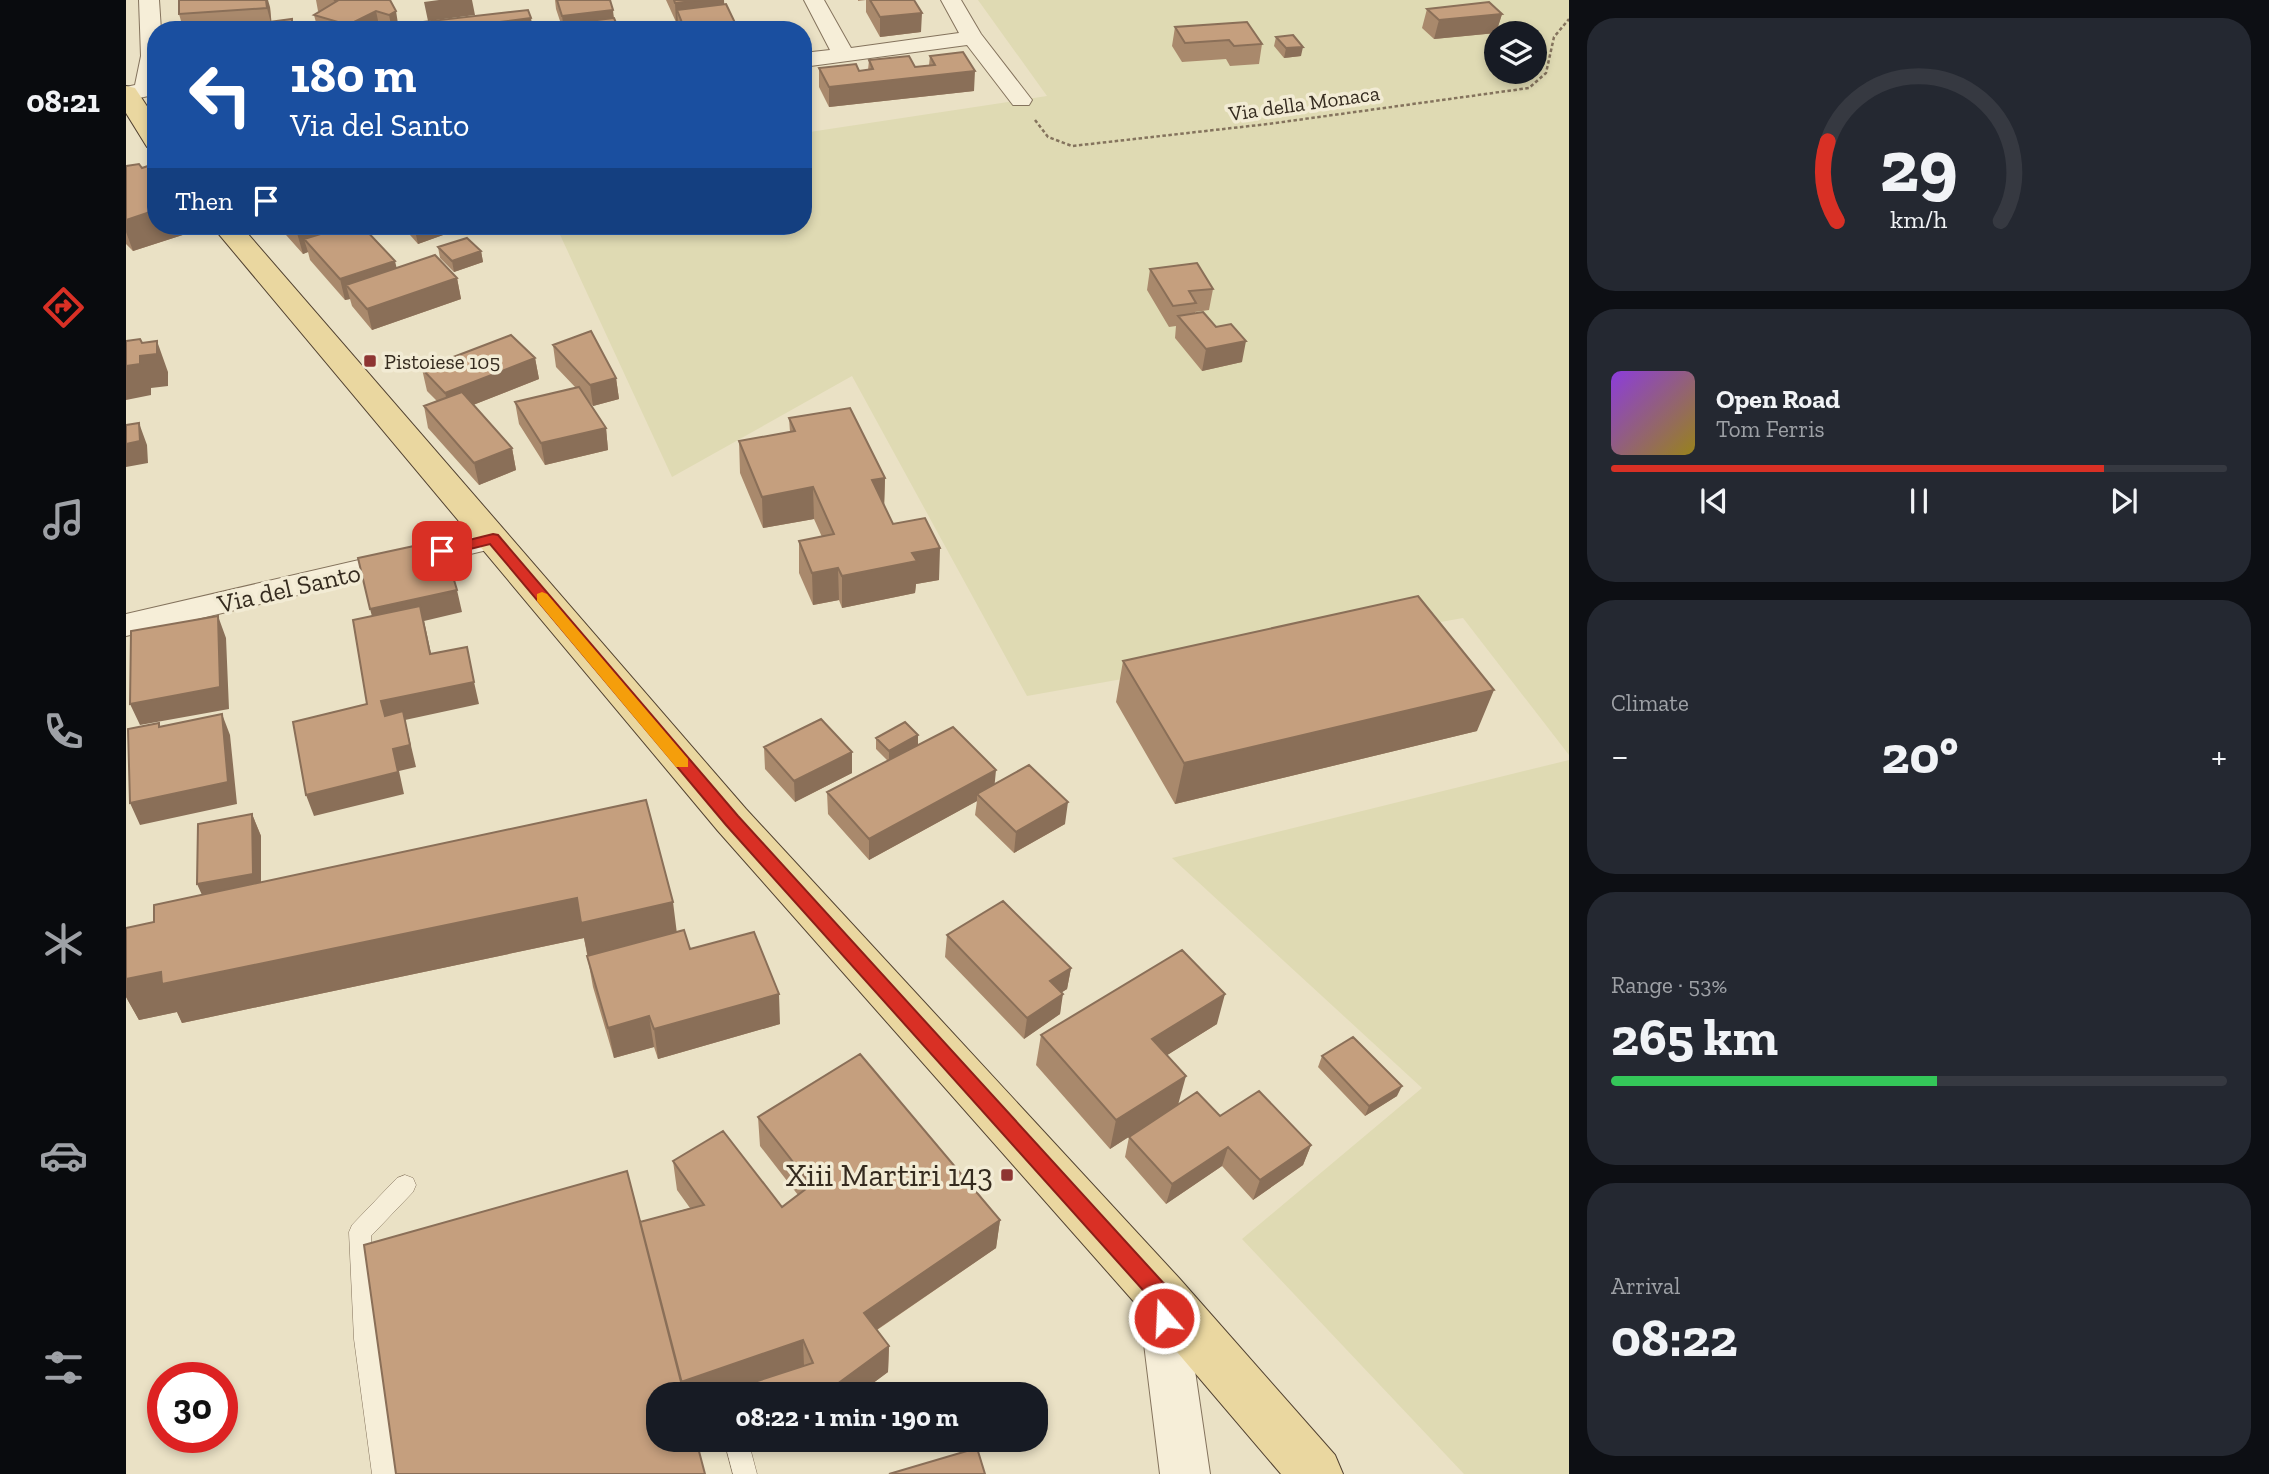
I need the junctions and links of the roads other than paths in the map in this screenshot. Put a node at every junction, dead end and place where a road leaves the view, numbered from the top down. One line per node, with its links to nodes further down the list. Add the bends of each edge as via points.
1 (814, 0): 7 (street)
2 (951, 0): 6 (street)
3 (150, 3): 4 (street); 5 (street)
4 (176, 3)
5 (151, 21)
6 (971, 36): 7 (street); 11 (street)
7 (844, 55): 8 (street)
8 (812, 59)
9 (147, 80): 10 (street, via 145,90)
10 (126, 94): 12 (main road)
11 (1021, 100)
12 (147, 127)
13 (234, 235): 14 (main road)
14 (493, 539): 15 (street, Via del Santo); 17 (main road, via 724,811)
15 (126, 625)
16 (405, 1185): 19 (lane, via 360,1232 366,1339)
17 (1161, 1295): 21 (street); 22 (main road)
18 (739, 1452): 20 (lane)
19 (384, 1474)
20 (745, 1474)
21 (1185, 1474)
22 (1316, 1474)

